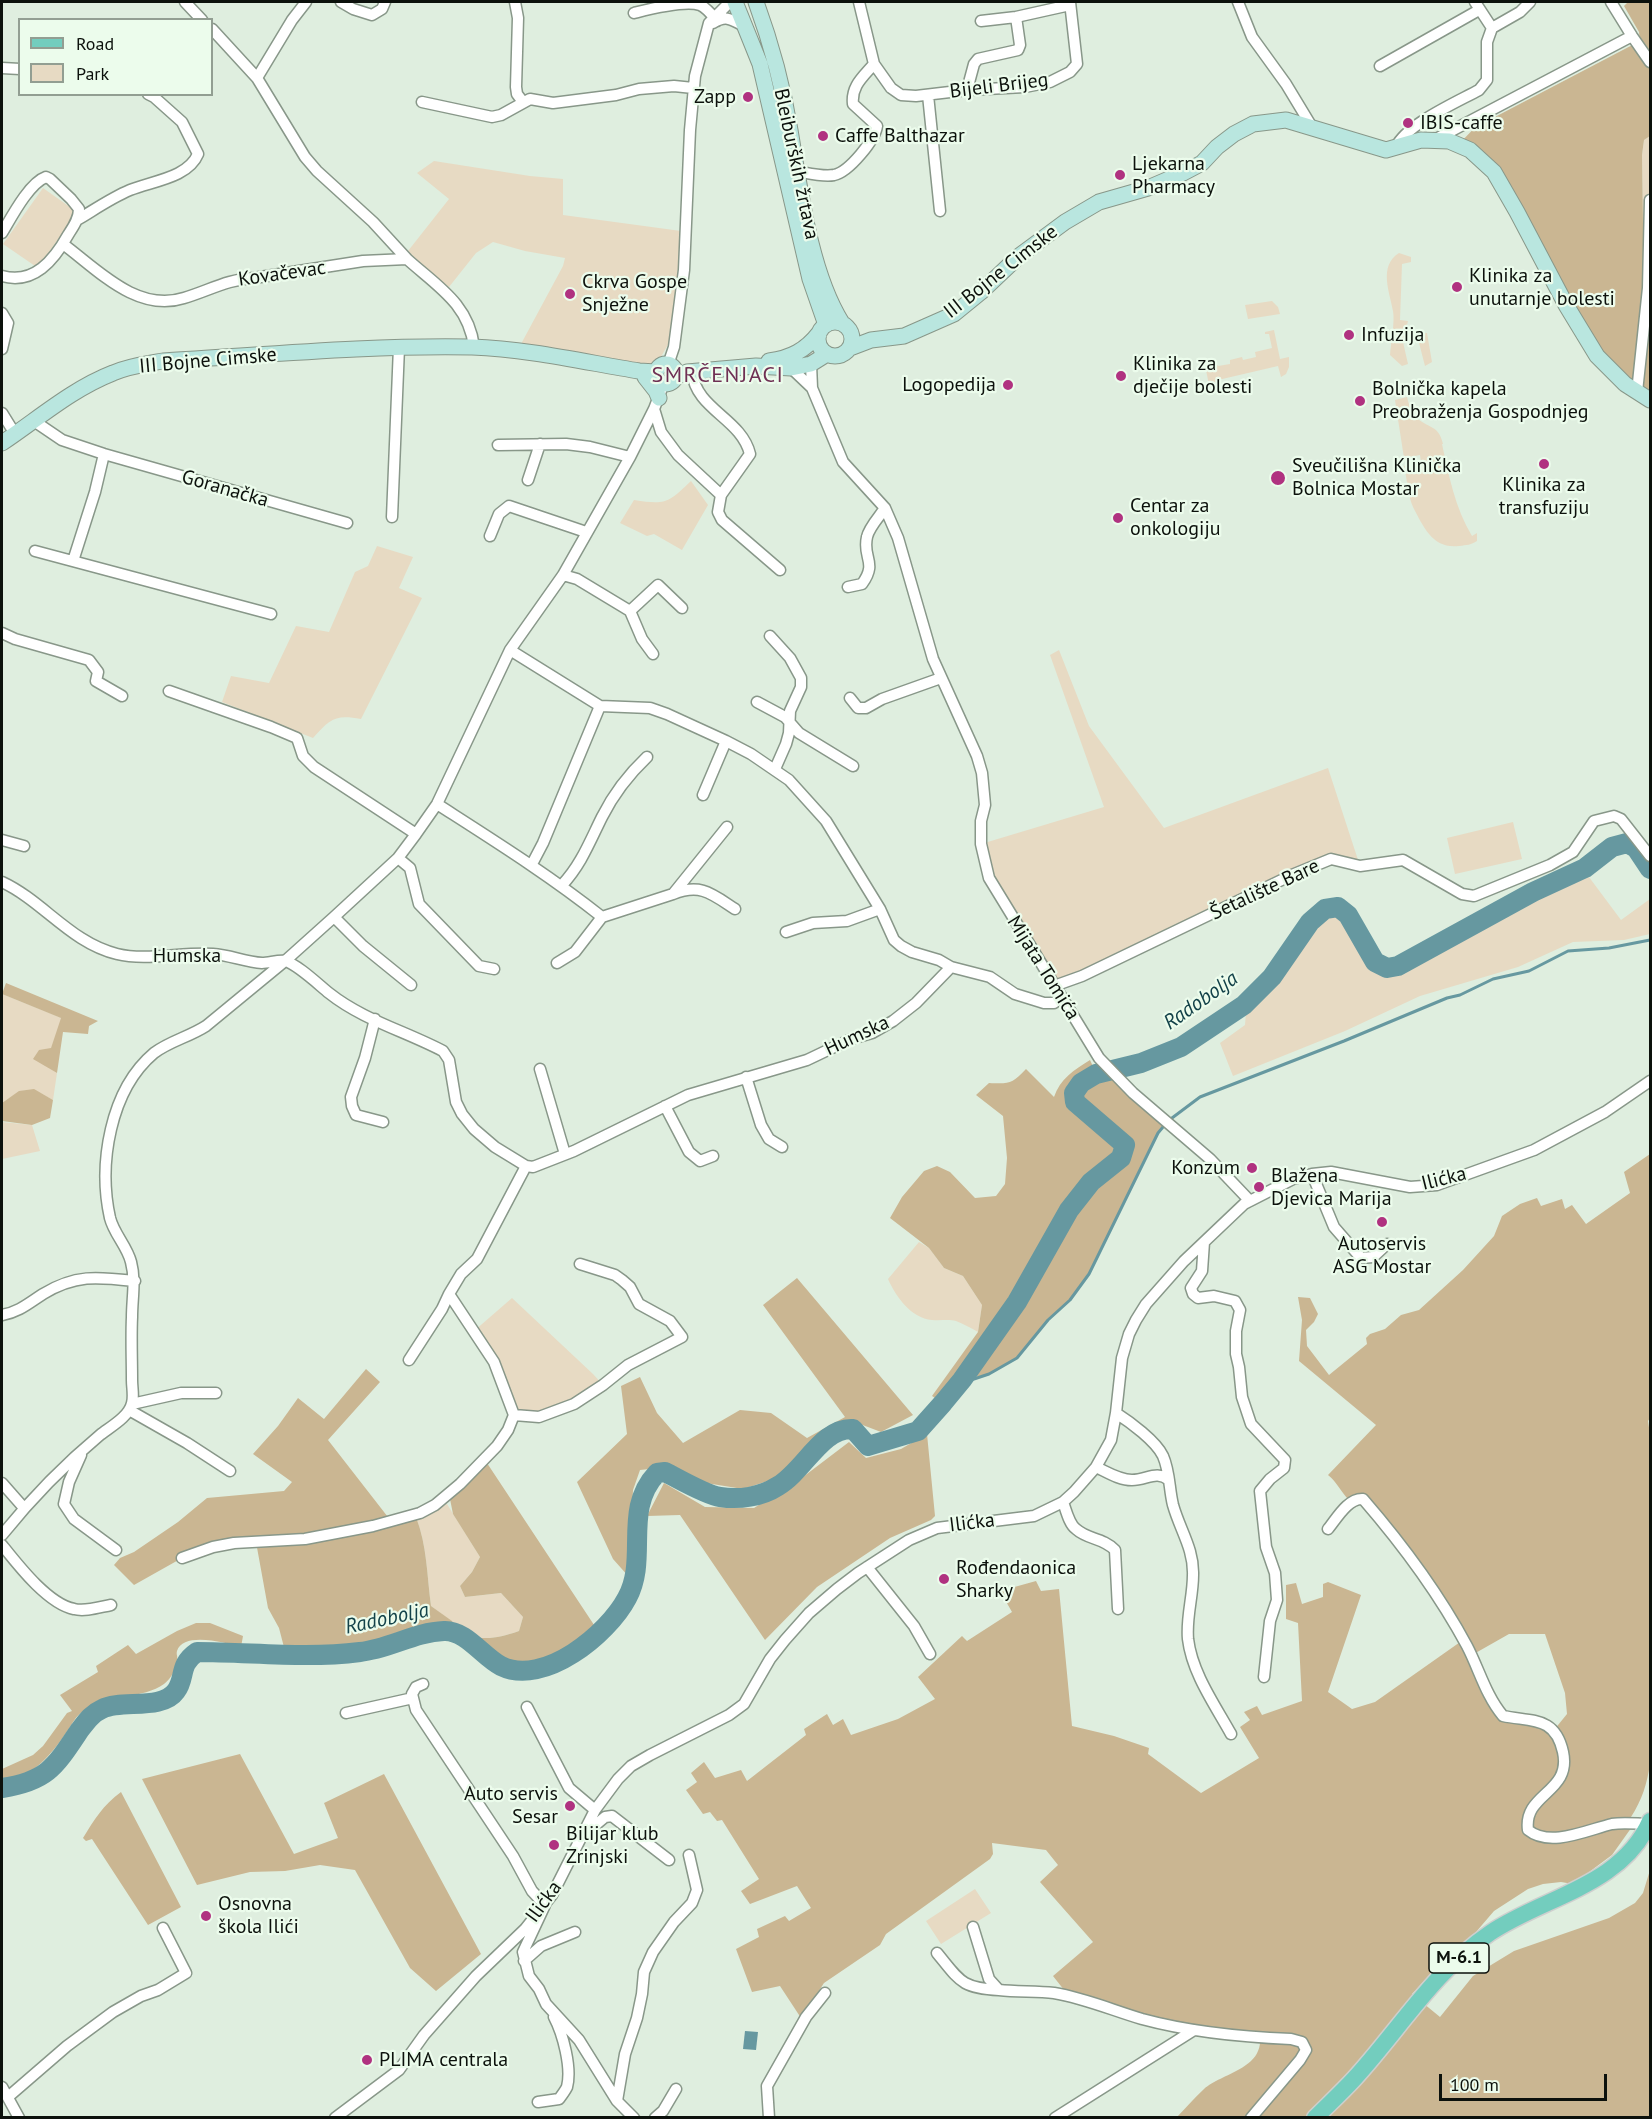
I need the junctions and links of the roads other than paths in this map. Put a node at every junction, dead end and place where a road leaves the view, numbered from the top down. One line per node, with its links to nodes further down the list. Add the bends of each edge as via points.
1 (185, 2): 16 (street)
2 (306, 2): 28 (street)
3 (341, 2): 4 (street, via 372,15)
4 (385, 2)
5 (515, 2): 34 (street, via 516,87)
6 (733, 2): 17 (street, Bleiburških žrtava); 19 (street, Bleiburških žrtava)
7 (756, 2): 38 (street, Bleiburških žrtava, via 781,86)
8 (859, 2): 23 (street, Bijeli Brijeg)
9 (1238, 2): 35 (street, via 1252,37)
10 (1530, 2): 20 (street)
11 (1611, 2): 22 (street)
12 (1070, 3): 15 (street, Bijeli Brijeg); 30 (street, Bijeli Brijeg, via 1077,64 1070,72 1050,82 1025,87)
13 (1477, 6): 20 (street); 25 (street)
14 (634, 13): 17 (street, via 661,6 698,4)
15 (1016, 17): 18 (street, Bijeli Brijeg); 30 (street, via 1018,50 978,59)
16 (200, 18)
17 (715, 20): 19 (street, via 730,18); 29 (street, Bleiburških žrtava, via 706,29)
18 (981, 21)
19 (744, 26): 47 (street, Bleiburških žrtava, via 760,64)
20 (1492, 28): 37 (street, via 1486,42 1487,80 1479,90 1413,127)
21 (213, 30): 28 (street)
22 (1632, 36): 24 (street); 36 (street)
23 (874, 64): 31 (street, Bijeli Brijeg, via 891,88 901,94); 38 (street, via 857,83 852,98 853,104 877,126 871,141 842,172 830,175)
24 (1650, 64)
25 (1380, 66)
26 (2, 68): 27 (street)
27 (18, 69)
28 (256, 78): 44 (street, via 304,157)
29 (693, 88): 34 (street, via 639,88 553,103 530,99); 57 (street, Bleiburških žrtava, via 684,270 674,347)
30 (967, 90): 31 (street, Bijeli Brijeg)
31 (928, 95): 40 (street, Bijeli Brijeg)
32 (152, 96): 41 (street, via 182,122 198,153 194,163 174,175 129,190)
33 (422, 102): 34 (street, via 492,117 501,116)
34 (523, 102)
35 (1311, 127): 37 (street, III Bojne Cimske, via 1360,144 1386,150); 48 (street, III Bojne Cimske, via 1286,120 1253,124 1183,173 1099,202 1065,222 1019,256 954,314 904,336 871,340)
36 (1434, 141): 37 (street, III Bojne Cimske, via 1421,140); 59 (street, III Bojne Cimske, via 1449,141 1470,150 1494,172 1597,356)
37 (1396, 147)
38 (796, 171): 48 (street, Bleiburških žrtava, via 821,277)
39 (1650, 200): 59 (street, via 1648,288)
40 (940, 211)
41 (77, 220): 42 (street, via 76,204 45,177 34,185); 43 (street)
42 (2, 233)
43 (63, 244): 44 (street, Kovačevac, via 124,290 162,303 237,279 363,261); 45 (street, via 38,272 16,278)
44 (407, 259): 50 (street, via 454,302 472,330)
45 (2, 276)
46 (2, 313): 51 (street, via 8,323)
47 (823, 329): 48 (street, via 837,322); 52 (street, via 820,347); 57 (street, III Bojne Cimske, via 798,354 694,368)
48 (848, 335): 52 (street, via 841,355)
49 (399, 347): 50 (street, III Bojne Cimske); 62 (street, III Bojne Cimske, via 163,361 137,366 112,373 76,391); 73 (street)
50 (474, 347): 55 (street, III Bojne Cimske)
51 (2, 348)
52 (827, 354): 53 (street, III Bojne Cimske)
53 (811, 364): 54 (street, III Bojne Cimske); 58 (street, Mijata Tomića)
54 (791, 368): 56 (street, III Bojne Cimske, via 756,366); 58 (street, Mijata Tomića)
55 (639, 371): 57 (street, III Bojne Cimske); 57 (street, via 649,381)
56 (692, 372): 57 (street, III Bojne Cimske); 71 (street, via 697,391 747,442 750,454)
57 (664, 382): 63 (street, Bleiburških žrtava)
58 (812, 388): 72 (street, Mijata Tomića, via 843,462)
59 (1637, 392): 60 (street, III Bojne Cimske)
60 (1650, 400)
61 (2, 413): 64 (street)
62 (34, 421): 64 (street, III Bojne Cimske); 68 (street, Goranačka, via 63,440)
63 (652, 422): 69 (street, Bleiburških žrtava); 71 (street, via 679,455)
64 (15, 434): 65 (street, III Bojne Cimske)
65 (2, 443)
66 (540, 444): 67 (street); 69 (street, via 582,446); 70 (street)
67 (498, 445)
68 (104, 454): 74 (street, Goranačka); 78 (street)
69 (630, 457): 75 (street, Bleiburških žrtava)
70 (528, 480)
71 (721, 495): 79 (street, via 718,512 722,520)
72 (885, 508): 81 (street, via 867,535 871,569 868,576 862,584); 89 (street, Mijata Tomića)
73 (392, 517)
74 (347, 523)
75 (586, 531): 76 (street, via 509,506 499,514); 80 (street, Bleiburških žrtava)
76 (490, 537)
77 (35, 551): 78 (street)
78 (73, 561): 84 (street)
79 (780, 570)
80 (563, 575): 83 (street, via 577,579); 87 (street, Bleiburških žrtava)
81 (848, 587)
82 (682, 608): 83 (street, via 658,585)
83 (630, 611): 88 (street)
84 (271, 614)
85 (2, 633): 91 (street, via 89,660 98,672 96,681)
86 (770, 636): 95 (street, via 790,658 801,678)
87 (510, 650): 94 (street); 101 (street, Bleiburških žrtava)
88 (653, 654)
89 (941, 678): 92 (street, via 866,708 858,708); 122 (street, Mijata Tomića, via 968,731 982,772 981,844 988,878)
90 (169, 691): 103 (street, via 297,738 303,756 314,767)
91 (122, 696)
92 (850, 698)
93 (757, 702): 95 (street)
94 (600, 706): 96 (street, via 650,708); 108 (street)
95 (790, 723): 98 (street, via 808,739); 99 (street)
96 (726, 741): 99 (street); 100 (street)
97 (647, 758): 110 (street, via 618,789 584,856)
98 (854, 766)
99 (775, 769): 113 (street, via 826,821)
100 (703, 795)
101 (437, 804): 103 (street, Bleiburških žrtava); 108 (street)
102 (727, 826): 111 (street)
103 (416, 834): 107 (street, Bleiburških žrtava)
104 (2, 840): 105 (street)
105 (24, 846)
106 (1650, 856): 122 (street, Šetalište Bare, via 1621,819 1614,816 1594,821 1573,852 1474,896 1462,894 1402,860 1360,866 1331,859)
107 (398, 858): 114 (street, Bleiburških žrtava); 120 (street, via 410,868 419,904 479,966)
108 (532, 864): 110 (street)
109 (2, 882): 117 (street, Humska, via 34,901 80,939 117,954 213,954 263,963)
110 (562, 885): 115 (street)
111 (673, 894): 112 (street, via 699,889); 115 (street)
112 (735, 909)
113 (880, 909): 116 (street, via 847,921 813,923); 119 (street, via 894,940 901,946)
114 (334, 917): 117 (street, Bleiburških žrtava); 121 (street)
115 (602, 917): 118 (street, via 575,952)
116 (786, 932)
117 (285, 961): 124 (street, via 349,1008); 139 (street, Bleiburških žrtava, via 206,1026 152,1055 136,1073 121,1101 105,1171 110,1217 131,1262)
118 (557, 963)
119 (951, 967): 123 (street, via 990,977 1021,996 1054,1003); 126 (street, Humska, via 916,1003 872,1033 807,1060)
120 (494, 969)
121 (411, 985)
122 (1054, 986): 123 (street, Mijata Tomića)
123 (1061, 998): 135 (street, Mijata Tomića, via 1099,1059 1210,1159)
124 (375, 1019): 129 (street, via 354,1086 352,1106 356,1115); 133 (street, via 443,1051 462,1114 495,1147)
125 (540, 1069): 131 (street)
126 (746, 1077): 128 (street, Humska); 130 (street, via 761,1125 769,1139)
127 (1650, 1081): 134 (street, Ilićka, via 1605,1112 1534,1150 1437,1185 1410,1187 1331,1172)
128 (665, 1106): 131 (street, Humska); 132 (street, via 689,1152 700,1161)
129 (383, 1122)
130 (782, 1147)
131 (565, 1154): 133 (street, Humska, via 533,1167)
132 (713, 1156)
133 (526, 1166): 140 (street, via 477,1259 461,1274)
134 (1312, 1174): 135 (street, Ilićka, via 1293,1179); 137 (street, via 1334,1227 1361,1258 1373,1257)
135 (1250, 1201): 136 (street, Ilićka)
136 (1204, 1242): 145 (street, Ilićka, via 1146,1304 1129,1334 1120,1366); 163 (street, via 1202,1271 1191,1287 1193,1294 1198,1298 1234,1300 1239,1310 1236,1354 1242,1397 1251,1424 1285,1460 1284,1468 1260,1491 1277,1600 1270,1621)
137 (1387, 1244)
138 (580, 1264): 146 (street, via 615,1275 630,1287 639,1304 670,1322 682,1337 628,1365 574,1404 538,1417)
139 (135, 1281): 141 (street, via 99,1277 72,1280 19,1311); 144 (street)
140 (449, 1294): 142 (street); 146 (street, via 488,1351)
141 (2, 1315)
142 (409, 1360)
143 (216, 1393): 144 (street, via 181,1393)
144 (130, 1407): 147 (street); 149 (street)
145 (1116, 1413): 148 (street, Ilićka, via 1111,1440); 150 (street, via 1136,1426 1162,1455)
146 (514, 1415): 158 (street, via 497,1446 460,1484 420,1513 305,1539 234,1543)
147 (84, 1448): 153 (street); 157 (street, via 64,1504 74,1520)
148 (1096, 1467): 150 (street, via 1122,1479 1154,1474); 152 (street, Ilićka)
149 (230, 1471)
150 (1169, 1480): 168 (street, via 1174,1506 1191,1549 1188,1640 1194,1663)
151 (2, 1483): 153 (street)
152 (1063, 1503): 159 (street, Ilićka, via 1034,1516 937,1528 909,1540); 161 (street, via 1074,1529 1107,1541 1115,1550)
153 (24, 1508): 155 (street)
154 (1328, 1529): 170 (street, via 1349,1503 1363,1499 1445,1608 1503,1716 1532,1719 1546,1724 1558,1735 1564,1773 1531,1809 1526,1819 1528,1830 1536,1837 1548,1837 1590,1832 1614,1824)
155 (2, 1535)
156 (2, 1545): 160 (street, via 18,1567 66,1607 76,1610)
157 (116, 1550)
158 (182, 1558)
159 (867, 1567): 162 (street, via 914,1626); 169 (street, Ilićka, via 809,1613 770,1659 744,1704 632,1766)
160 (111, 1605)
161 (1118, 1609)
162 (930, 1654)
163 (1264, 1677)
164 (423, 1684): 165 (street, via 416,1687)
165 (413, 1698): 167 (street); 174 (street, via 416,1710 532,1891)
166 (527, 1707): 169 (street, via 569,1788)
167 (345, 1713)
168 (1231, 1734)
169 (595, 1810): 171 (street, Ilićka)
170 (1650, 1822): 196 (main road, M-6.1, via 1637,1843 1605,1875 1512,1919 1451,1965 1353,2080)
171 (583, 1835): 173 (street, via 612,1816); 174 (street, Ilićka)
172 (689, 1855): 187 (street, via 697,1890 692,1903 653,1952 644,1972)
173 (669, 1860)
174 (545, 1905): 179 (street, via 525,1944); 190 (street, Ilićka, via 424,2035 399,2070)
175 (973, 1927): 180 (street, via 989,1979)
176 (163, 1928): 186 (street, via 186,1973 113,2012)
177 (575, 1932): 179 (street, via 541,1946)
178 (937, 1953): 180 (street, via 967,1986)
179 (524, 1961): 182 (street)
180 (999, 1990): 183 (street, via 1052,1993)
181 (825, 1993): 193 (street, via 806,2017 767,2086)
182 (546, 2004): 187 (street, via 579,2040); 188 (street, via 560,2028 569,2071 566,2089 559,2099)
183 (1194, 2030): 194 (street); 195 (street, via 1302,2042 1306,2050 1303,2055)
184 (2, 2087): 186 (street)
185 (676, 2089): 192 (street)
186 (8, 2097): 189 (street)
187 (617, 2101): 191 (street)
188 (538, 2102)
189 (19, 2118)
190 (335, 2118)
191 (634, 2118)
192 (655, 2118)
193 (769, 2118)
194 (1055, 2118)
195 (1251, 2118)
196 (1315, 2118)

